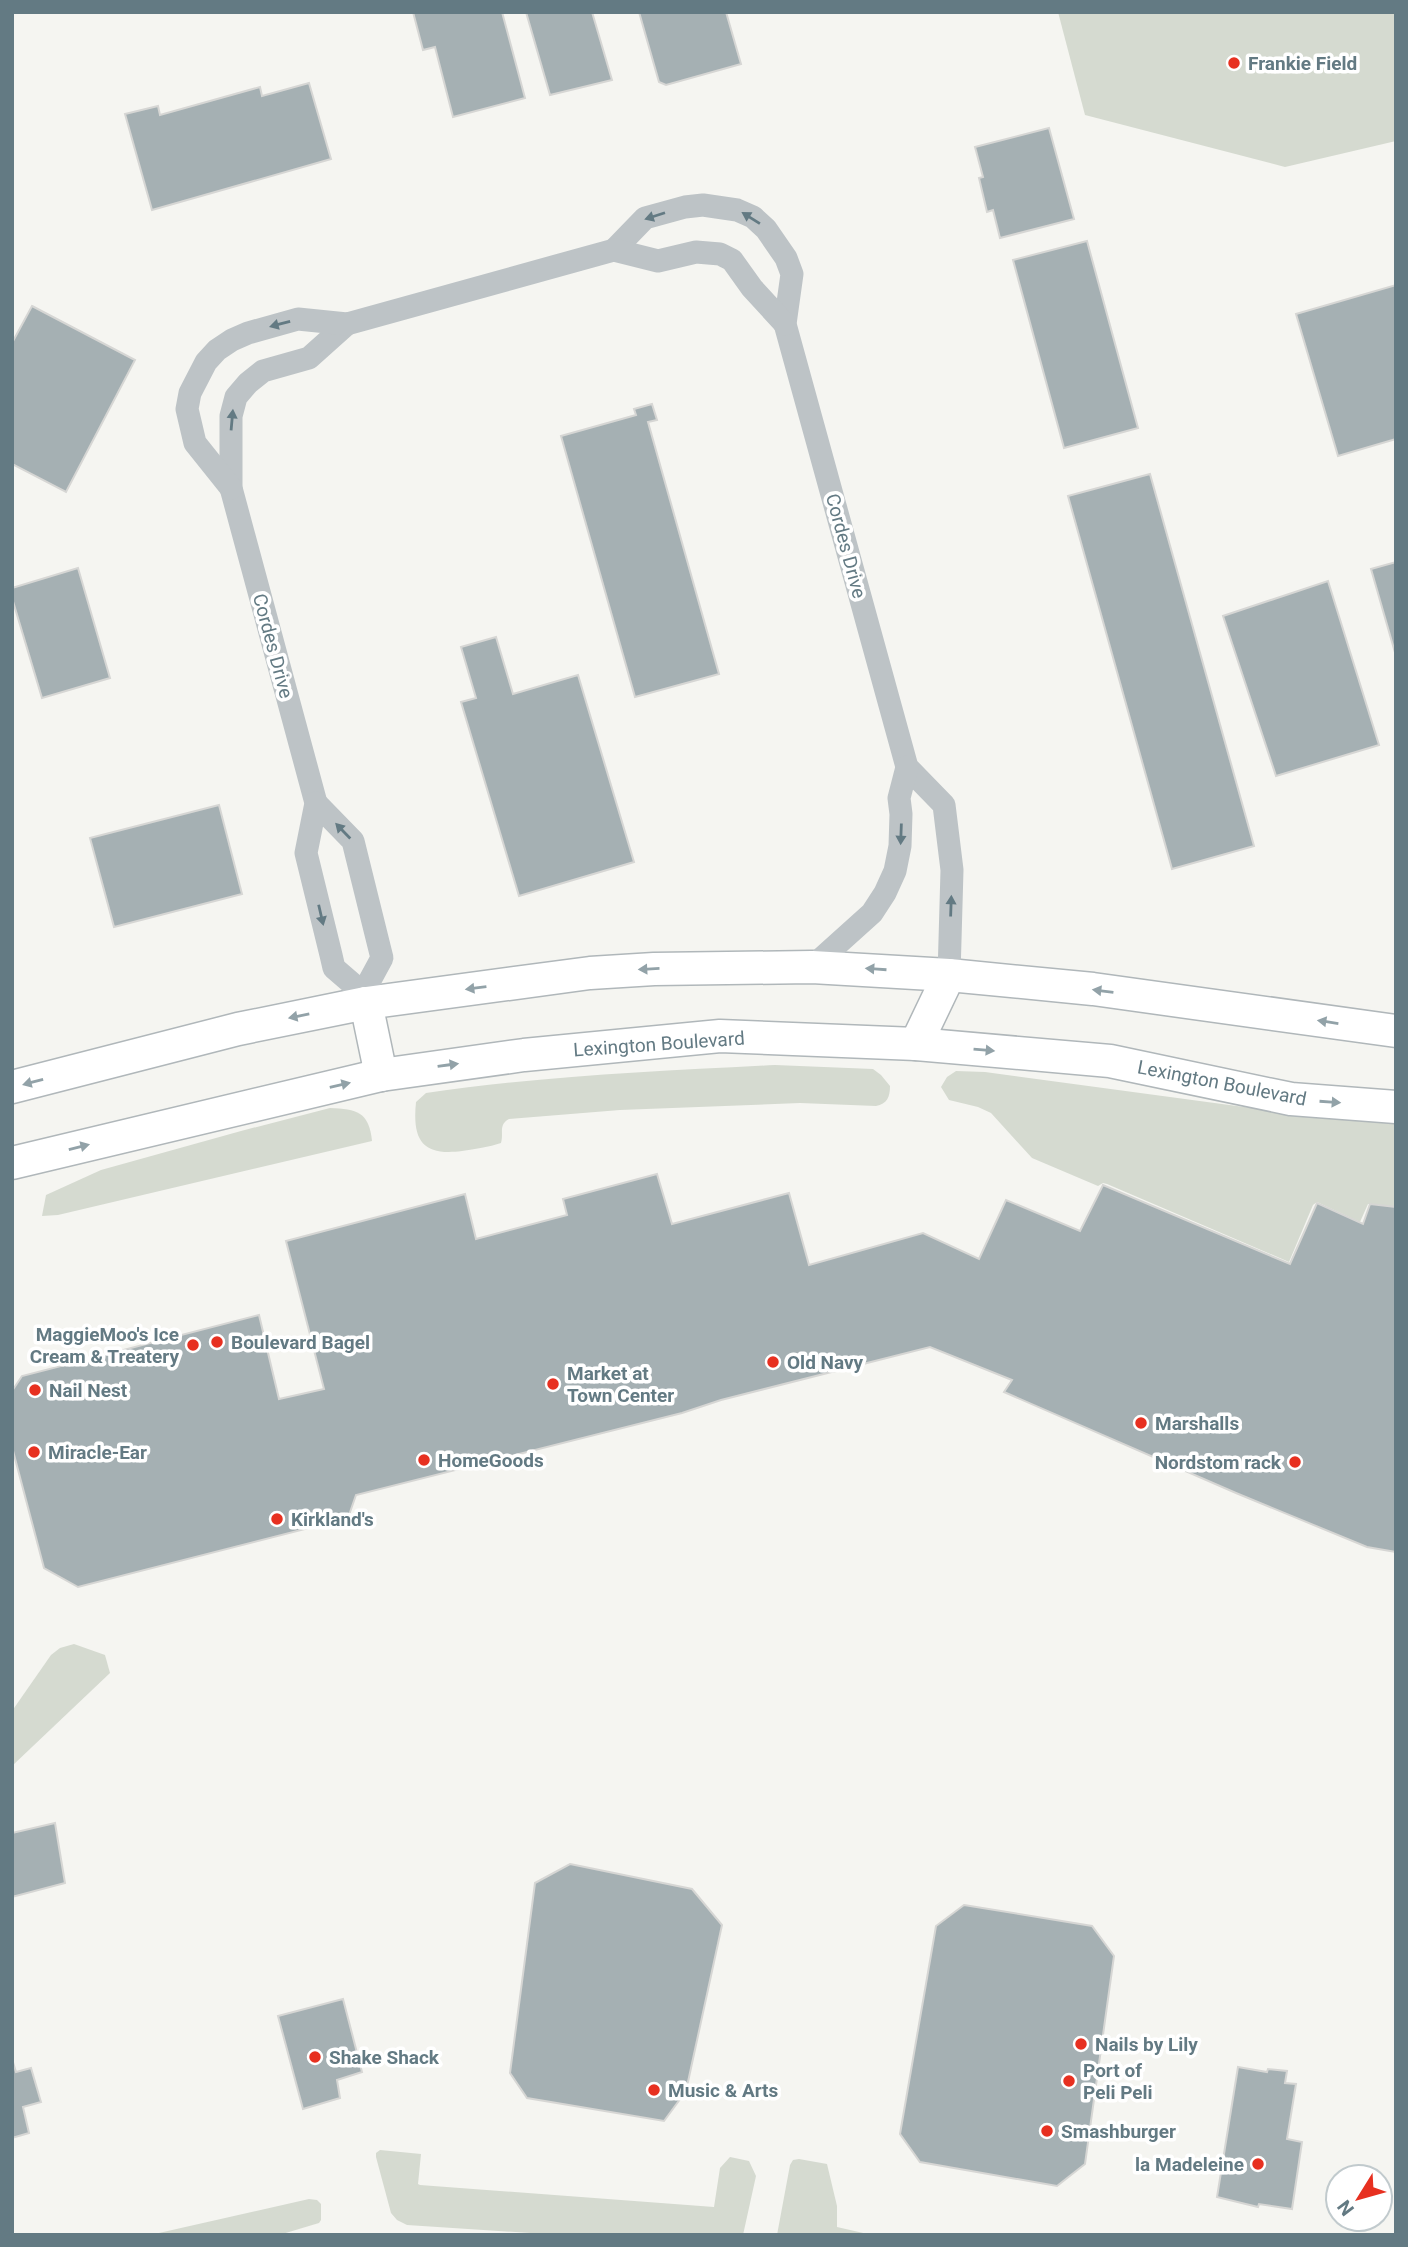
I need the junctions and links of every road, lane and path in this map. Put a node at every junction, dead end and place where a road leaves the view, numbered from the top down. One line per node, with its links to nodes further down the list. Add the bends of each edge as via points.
1 (614, 250): 2 (street, Cordes Drive); 3 (street, Cordes Drive, via 658,261 696,251 720,254 732,260); 3 (street, Cordes Drive, one-way to 1, via 792,274 786,258 766,229 737,210 703,205 645,218)
2 (347, 324): 4 (street, Cordes Drive, one-way to 2, via 231,416 236,397 262,372 309,358); 4 (street, Cordes Drive, one-way to 4, via 298,319 283,323 232,340 206,362 187,409 194,443)
3 (785, 324): 5 (street, Cordes Drive)
4 (231, 488): 6 (street, Cordes Drive)
5 (907, 767): 7 (street, Cordes Drive, one-way to 7, via 899,798 900,846 885,893 872,913); 8 (street, Cordes Drive, one-way to 5, via 953,870 944,805)
6 (316, 803): 9 (street, Cordes Drive, one-way to 9, via 306,853 334,968); 9 (street, Cordes Drive, one-way to 6, via 382,958 379,942 353,841)
7 (812, 967): 8 (main road, one-way to 7); 9 (main road, one-way to 9, via 654,969)
8 (948, 975): 10 (main road, one-way to 8, via 1093,989); 11 (main road)
9 (365, 998): 12 (main road); 13 (main road, one-way to 13)
10 (1396, 1031)
11 (916, 1044): 12 (main road, Lexington Boulevard, one-way to 11, via 524,1055 720,1036); 14 (main road, Lexington Boulevard, one-way to 14, via 1110,1061 1291,1099)
12 (381, 1075): 15 (main road, Lexington Boulevard, one-way to 12)
13 (12, 1087)
14 (1396, 1107)
15 (12, 1163)

